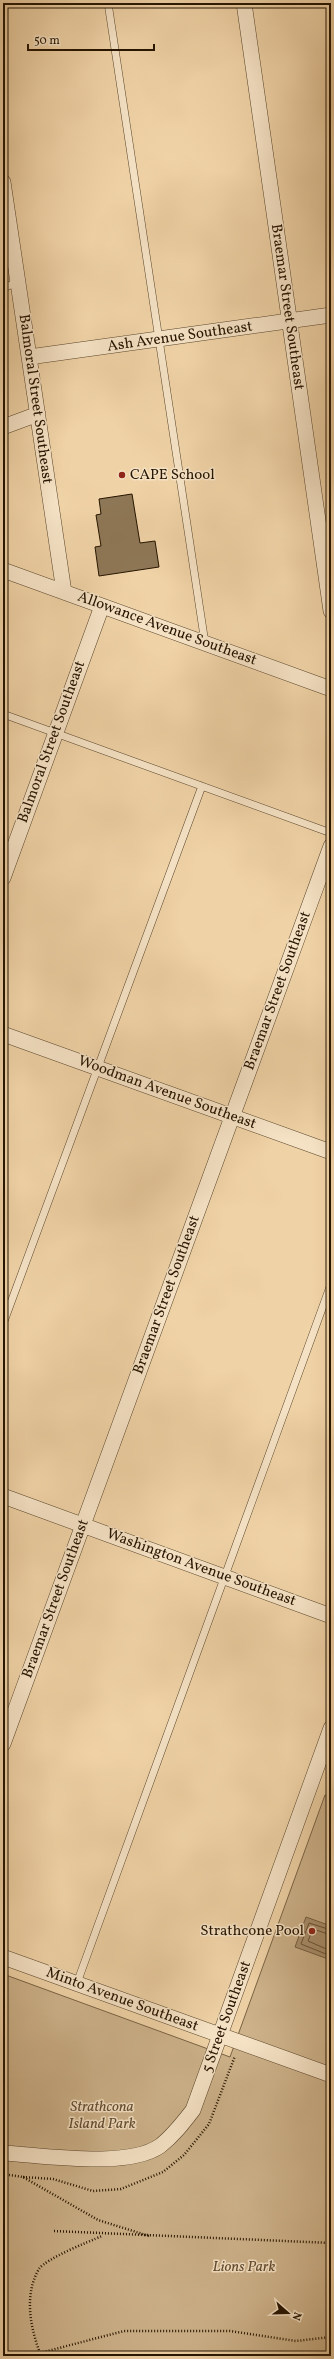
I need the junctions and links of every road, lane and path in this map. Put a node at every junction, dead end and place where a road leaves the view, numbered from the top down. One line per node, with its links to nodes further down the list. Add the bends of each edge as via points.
1 (108, 3): 8 (lane)
2 (244, 3): 7 (street, Braemar Street Southeast)
3 (3, 182): 4 (street, Balmoral Street Southeast)
4 (18, 282): 5 (lane); 9 (street, Balmoral Street Southeast)
5 (3, 288)
6 (331, 315): 7 (street, Ash Avenue Southeast)
7 (289, 321): 8 (street, Ash Avenue Southeast); 15 (street, Braemar Street Southeast)
8 (159, 341): 9 (street, Ash Avenue Southeast); 16 (lane)
9 (29, 357): 10 (street, Balmoral Street Southeast)
10 (38, 414): 11 (street); 13 (street, Balmoral Street Southeast)
11 (3, 427)
12 (3, 570): 13 (street, Allowance Avenue Southeast)
13 (64, 592): 14 (street, Allowance Avenue Southeast)
14 (102, 606): 16 (street, Allowance Avenue Southeast); 19 (street, Balmoral Street Southeast)
15 (331, 611)
16 (205, 643): 17 (street, Allowance Avenue Southeast)
17 (331, 689)
18 (3, 714): 19 (lane)
19 (56, 733): 20 (lane); 23 (street, Balmoral Street Southeast)
20 (202, 786): 21 (lane); 25 (lane)
21 (331, 833)
22 (331, 846): 26 (street, Braemar Street Southeast)
23 (3, 878)
24 (3, 1034): 25 (street, Woodman Avenue Southeast)
25 (98, 1068): 26 (street, Woodman Avenue Southeast); 29 (lane)
26 (232, 1116): 27 (street, Woodman Avenue Southeast); 31 (street, Braemar Street Southeast)
27 (331, 1152)
28 (331, 1284): 32 (lane)
29 (3, 1324)
30 (3, 1496): 31 (street, Washington Avenue Southeast)
31 (83, 1525): 32 (street, Washington Avenue Southeast); 35 (street, Braemar Street Southeast)
32 (225, 1577): 33 (street, Washington Avenue Southeast); 37 (lane)
33 (331, 1616)
34 (331, 1728): 38 (street, 5 Street Southeast)
35 (3, 1744)
36 (3, 1957): 37 (street, Minto Avenue Southeast)
37 (77, 1983): 38 (street, Minto Avenue Southeast)
38 (221, 2035): 39 (street, Minto Avenue Southeast); 40 (street, 5 Street Southeast, via 193,2110 178,2130 159,2146 139,2156 108,2159)
39 (331, 2075)
40 (3, 2153)
41 (3, 2174): 44 (path, via 23,2177 98,2220)
42 (54, 2231): 43 (path)
43 (103, 2235): 44 (path); 47 (path, via 65,2252 40,2268 29,2296 35,2339)
44 (154, 2237): 45 (path)
45 (331, 2243)
46 (331, 2337): 47 (path, via 296,2341 230,2331 124,2332)
47 (40, 2353): 48 (path)
48 (35, 2356)

